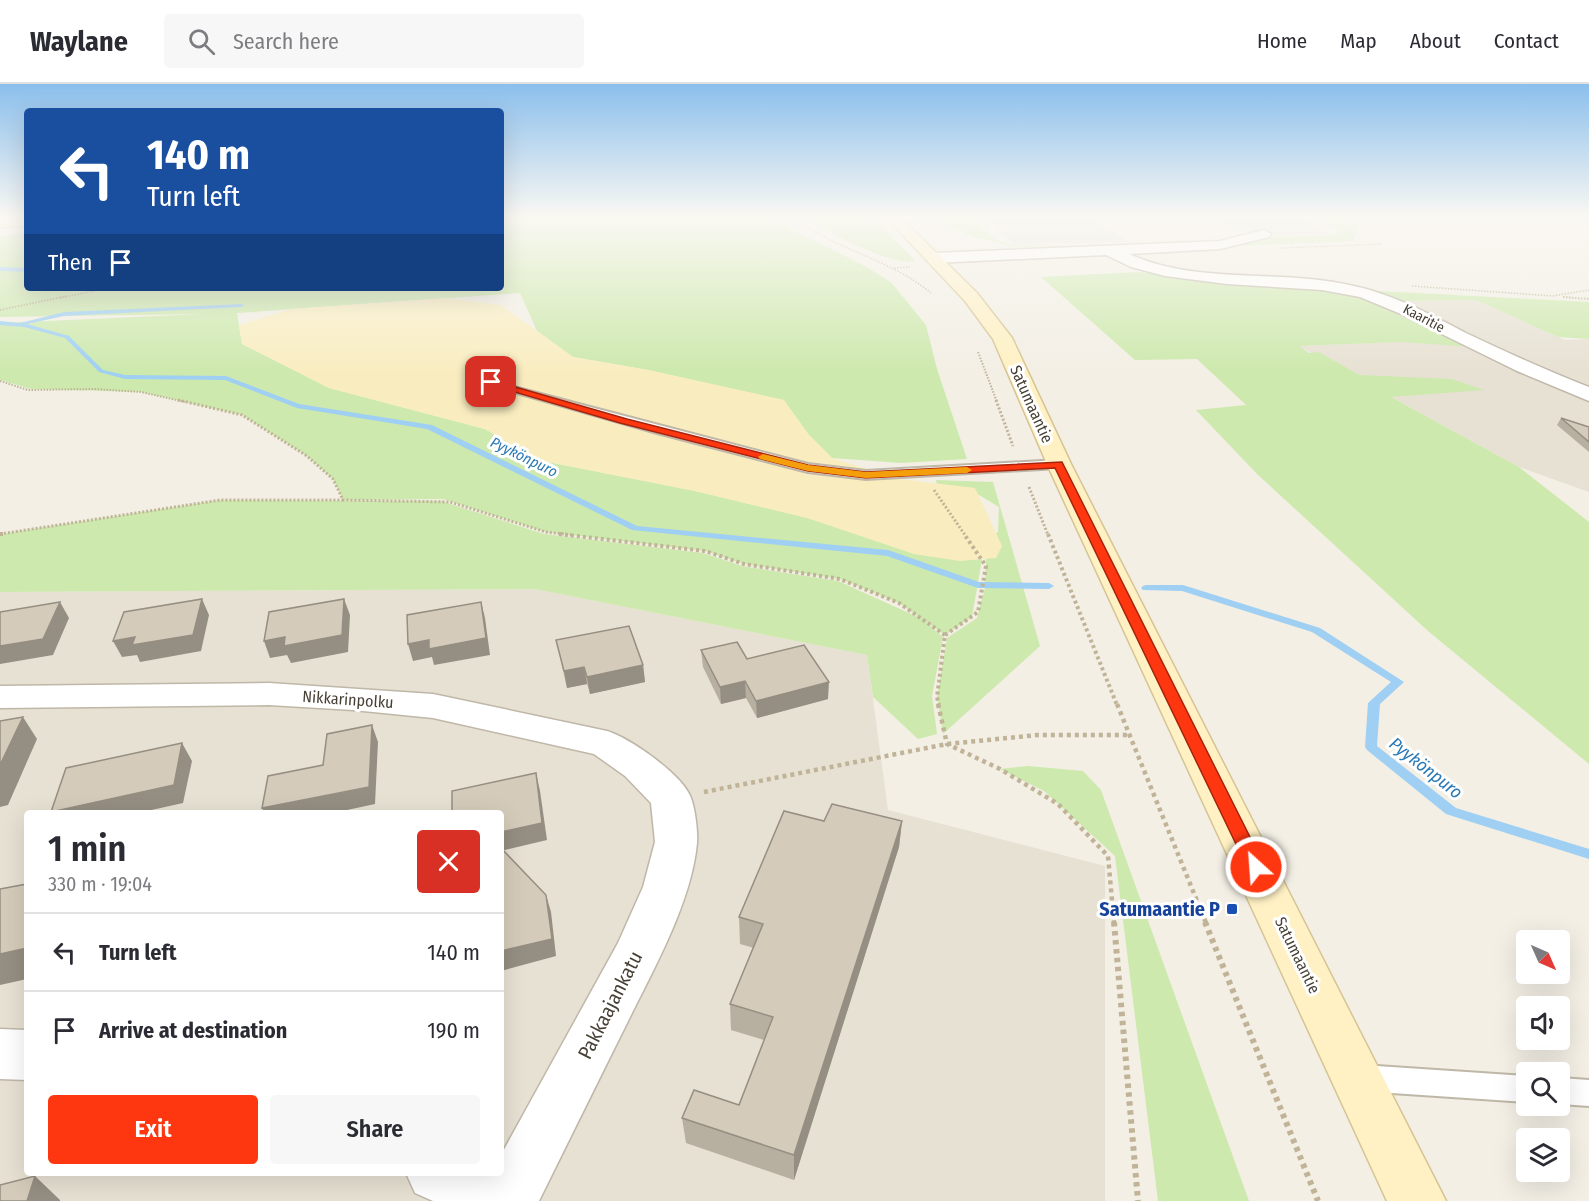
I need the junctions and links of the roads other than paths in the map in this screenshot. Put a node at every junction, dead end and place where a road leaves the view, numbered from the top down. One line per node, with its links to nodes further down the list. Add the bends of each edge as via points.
1 (943, 268): 5 (street, Satumaantie, via 1002,338)
2 (1154, 268): 4 (street, Kaaritie, via 1352,290 1402,306 1460,337)
3 (476, 378): 5 (lane, via 808,468 866,475)
4 (1589, 395)
5 (1059, 464): 10 (street, Satumaantie)
6 (0, 697): 7 (street, Nikkarinpolku, via 269,694 433,706 607,744 639,766)
7 (671, 798): 15 (street, Pakkaajankatu, via 676,842 665,887 638,952)
8 (0, 1054): 9 (street)
9 (24, 1055)
10 (1358, 1078): 11 (lane); 16 (street, Satumaantie)
11 (1516, 1088)
12 (1570, 1092): 13 (lane)
13 (1589, 1093)
14 (443, 1176): 15 (street)
15 (508, 1200)
16 (1418, 1201)

